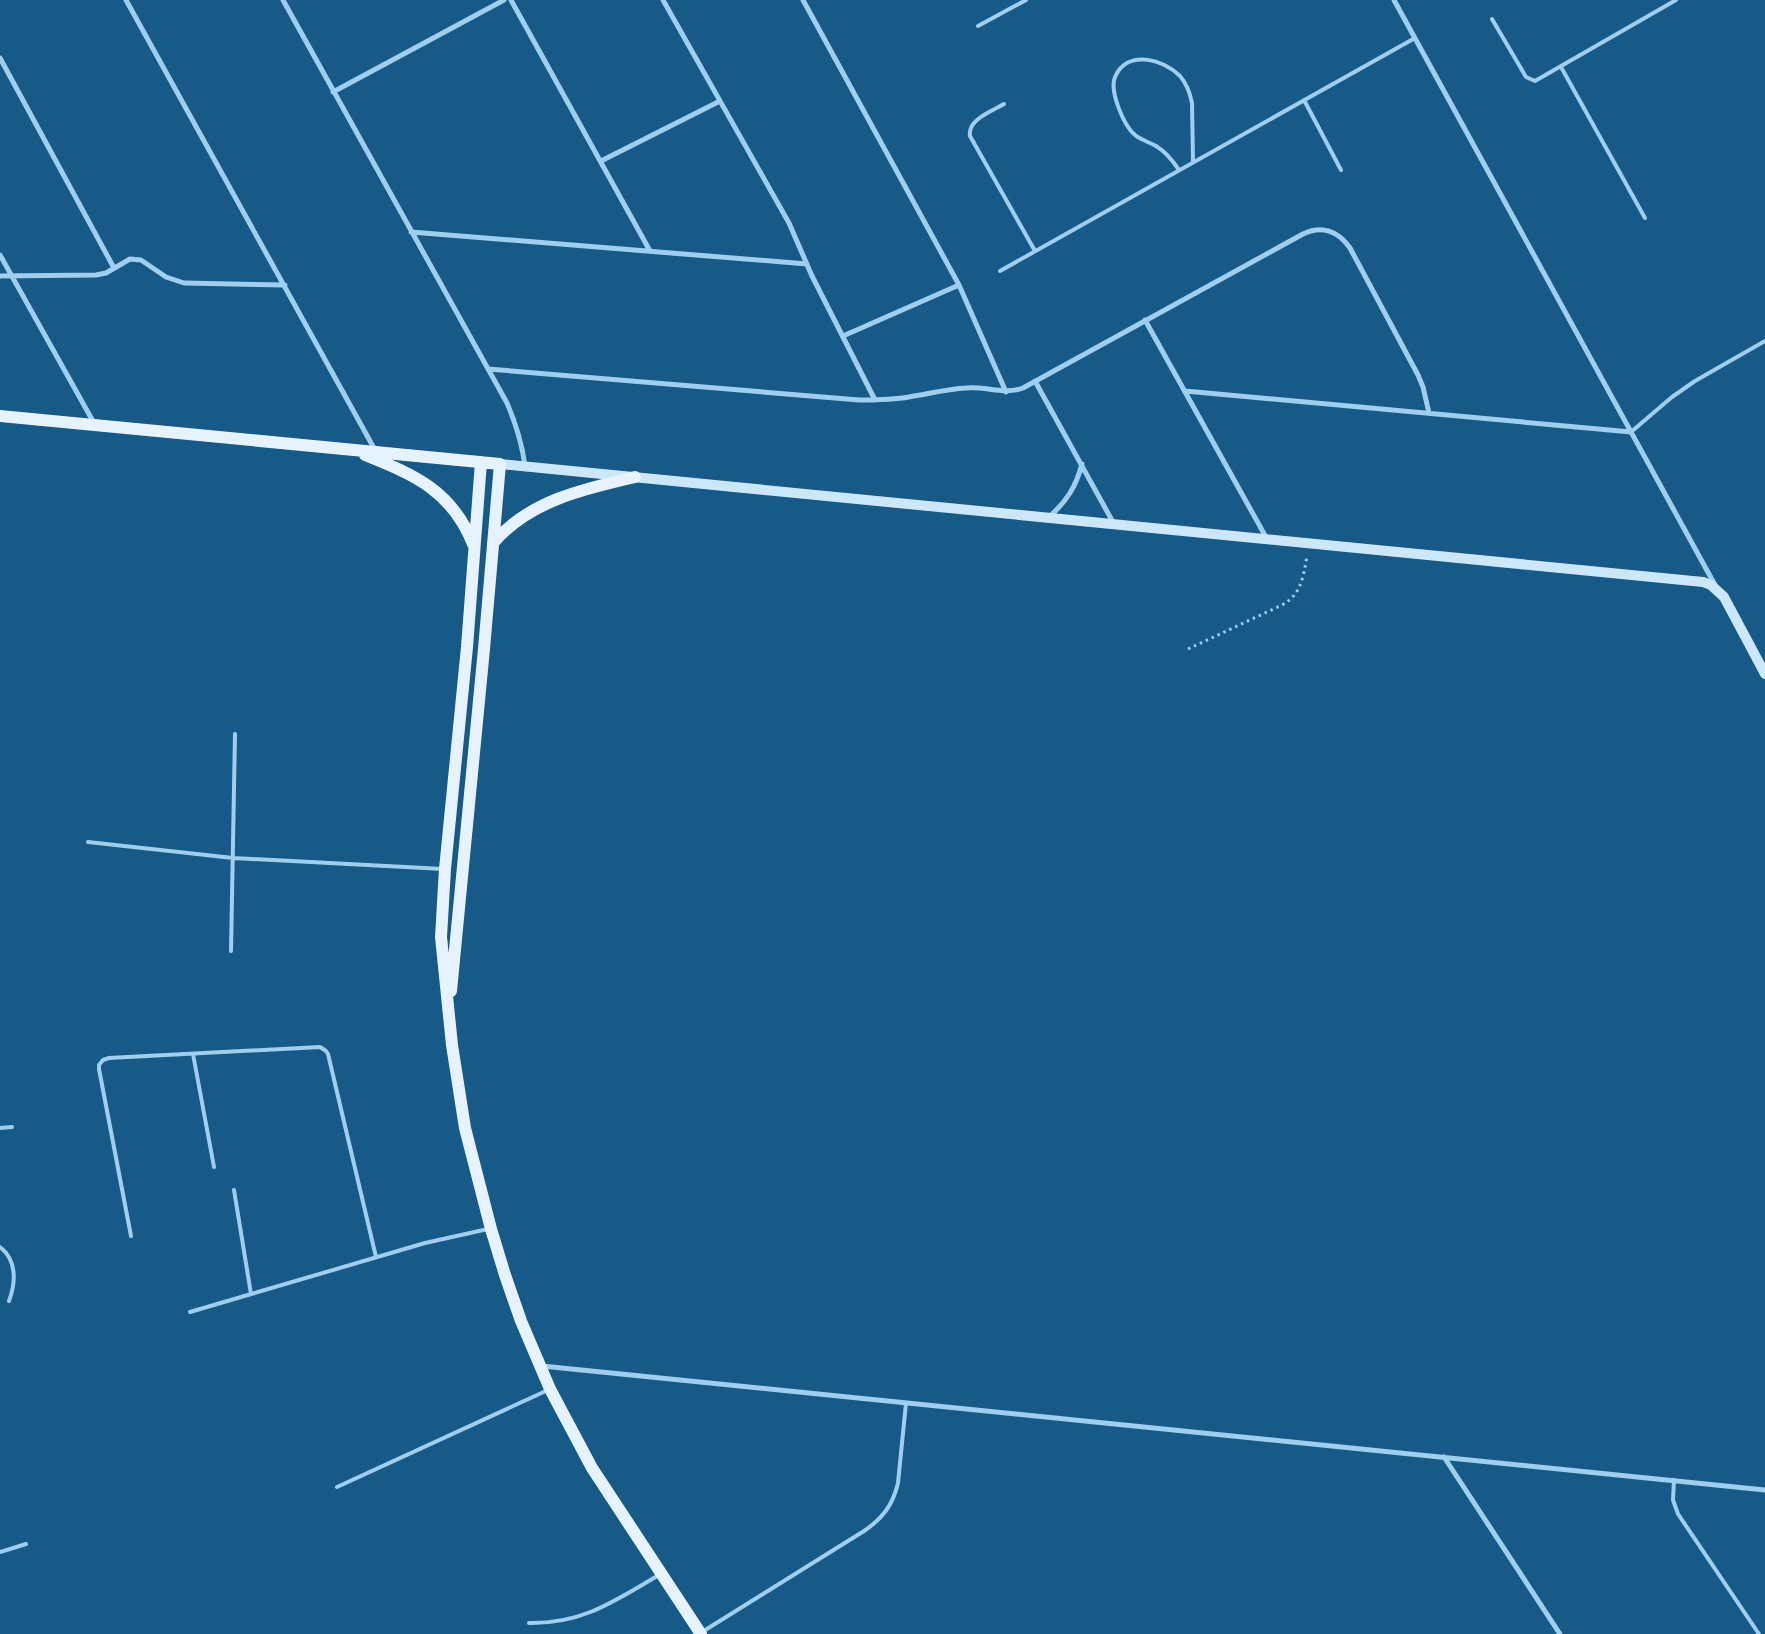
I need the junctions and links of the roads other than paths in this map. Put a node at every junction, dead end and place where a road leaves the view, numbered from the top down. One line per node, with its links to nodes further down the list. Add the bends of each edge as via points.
1 (126, 0): 33 (street)
2 (282, 0): 15 (street)
3 (504, 0): 15 (street)
4 (511, 0): 19 (street)
5 (663, 0): 17 (street)
6 (803, 0): 34 (street)
7 (1026, 0): 11 (lane)
8 (1394, 0): 12 (street)
9 (1676, 0): 14 (lane)
10 (1492, 19): 14 (lane, via 1528,79 1538,80)
11 (978, 26)
12 (1414, 38): 16 (lane); 46 (street)
13 (0, 58): 29 (street)
14 (1561, 67): 23 (lane)
15 (333, 92): 24 (street)
16 (1304, 100): 20 (lane); 22 (lane)
17 (720, 101): 19 (street); 28 (street, via 789,223)
18 (1004, 104): 26 (lane, via 974,123 969,129 970,136)
19 (601, 161): 25 (street)
20 (1194, 162): 21 (lane); 21 (lane, via 1192,103 1181,77 1159,62 1137,60 1125,64 1115,76 1112,90 1130,130 1161,150)
21 (1179, 170): 26 (lane)
22 (1342, 170)
23 (1645, 218)
24 (411, 232): 25 (street); 38 (street)
25 (650, 251): 28 (street)
26 (1034, 252): 30 (lane)
27 (0, 255): 32 (street)
28 (807, 264): 36 (street)
29 (114, 268): 32 (street, via 87,276); 33 (street, via 130,259 141,260 166,277 184,283)
30 (1000, 271)
31 (0, 276): 32 (street)
32 (12, 277): 45 (street)
33 (284, 285): 48 (street)
34 (959, 285): 36 (street); 41 (street)
35 (1146, 320): 39 (street); 40 (street); 43 (street, via 1303,234 1318,229 1333,232 1350,248 1418,375)
36 (843, 336): 42 (street)
37 (1765, 341): 46 (lane, via 1695,381)
38 (488, 369): 42 (street); 52 (street, via 516,423)
39 (1036, 381): 41 (street); 51 (street)
40 (1185, 391): 43 (street); 56 (street)
41 (1006, 392): 42 (street, via 965,388)
42 (876, 400)
43 (1429, 413): 46 (street)
44 (0, 416): 45 (main road)
45 (95, 425): 47 (main road)
46 (1631, 432): 59 (street)
47 (351, 450): 48 (main road); 58 (main road, via 405,471 431,487 461,520)
48 (377, 452): 49 (main road)
49 (481, 462): 50 (main road); 58 (main road)
50 (500, 464): 52 (main road); 57 (main road)
51 (1082, 464): 54 (street, via 1070,494); 55 (street)
52 (525, 466): 53 (main road)
53 (635, 478): 54 (main road); 57 (main road, via 595,486 550,502 516,521)
54 (1048, 518): 55 (main road)
55 (1115, 524): 56 (main road)
56 (1268, 539): 59 (main road, via 1694,580)
57 (493, 543): 66 (main road)
58 (475, 547): 64 (main road)
59 (1718, 590): 60 (main road)
60 (1765, 674)
61 (235, 734): 63 (lane)
62 (88, 842): 63 (lane)
63 (233, 858): 64 (lane); 65 (lane)
64 (446, 869): 66 (main road, via 441,937)
65 (231, 950)
66 (449, 1005): 72 (main road, via 465,1128)
67 (193, 1054): 70 (lane); 73 (lane, via 109,1058 99,1065); 75 (lane, via 320,1047 326,1051)
68 (12, 1127): 69 (lane)
69 (0, 1128)
70 (214, 1167)
71 (234, 1190): 76 (lane)
72 (491, 1228): 75 (lane); 79 (main road, via 518,1312)
73 (131, 1236)
74 (0, 1247): 77 (lane, via 11,1261 15,1274)
75 (376, 1257): 76 (lane)
76 (251, 1294): 78 (lane)
77 (9, 1301)
78 (190, 1312)
79 (540, 1366): 80 (main road); 81 (street)
80 (550, 1389): 84 (lane); 88 (main road, via 592,1468)
81 (906, 1403): 82 (street); 90 (lane, via 898,1483 883,1516)
82 (1444, 1457): 83 (street); 91 (street)
83 (1674, 1480): 85 (street); 92 (lane, via 1673,1500 1678,1514)
84 (337, 1487)
85 (1765, 1490)
86 (26, 1544): 87 (lane)
87 (0, 1552)
88 (661, 1574): 89 (lane, via 583,1616 548,1624); 90 (main road)
89 (529, 1623)
90 (701, 1633)
91 (1560, 1634)
92 (1759, 1634)

